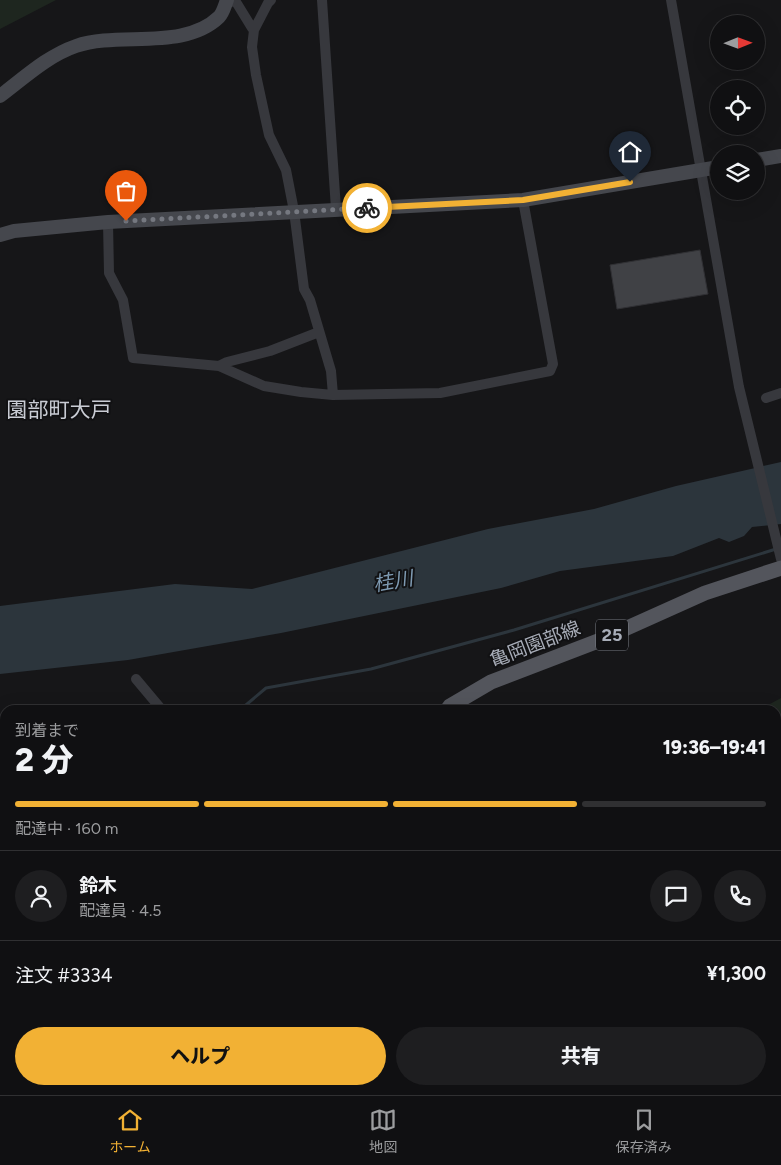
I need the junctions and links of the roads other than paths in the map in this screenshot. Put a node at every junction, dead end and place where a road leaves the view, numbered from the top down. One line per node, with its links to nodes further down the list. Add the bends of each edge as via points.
1 (271, 0): 5 (street)
2 (322, 0): 12 (street)
3 (671, 0): 10 (street)
4 (232, 1): 5 (street); 6 (street, via 220,16 201,29 173,38 99,40 76,46 47,60)
5 (254, 30): 13 (street, via 252,47 269,135 286,170)
6 (0, 96)
7 (781, 156): 8 (street)
8 (765, 159)
9 (710, 168): 10 (street)
10 (701, 170): 11 (street); 21 (street, via 739,387)
11 (523, 200): 12 (street); 19 (street, via 553,364 550,371 440,393)
12 (336, 209): 13 (street)
13 (294, 211): 14 (street); 16 (street, via 304,289)
14 (108, 222): 15 (street, via 22,230); 17 (street, via 109,273 123,300 132,358)
15 (0, 236)
16 (319, 332): 17 (street); 19 (street, via 331,372)
17 (219, 366): 19 (street, via 264,386)
18 (781, 393): 20 (street)
19 (333, 395)
20 (766, 398)
21 (781, 559)
22 (781, 568): 25 (main road, 亀岡園部線 / 25, via 705,592 598,641 491,682)
23 (136, 678): 24 (street)
24 (158, 705)
25 (452, 705)

